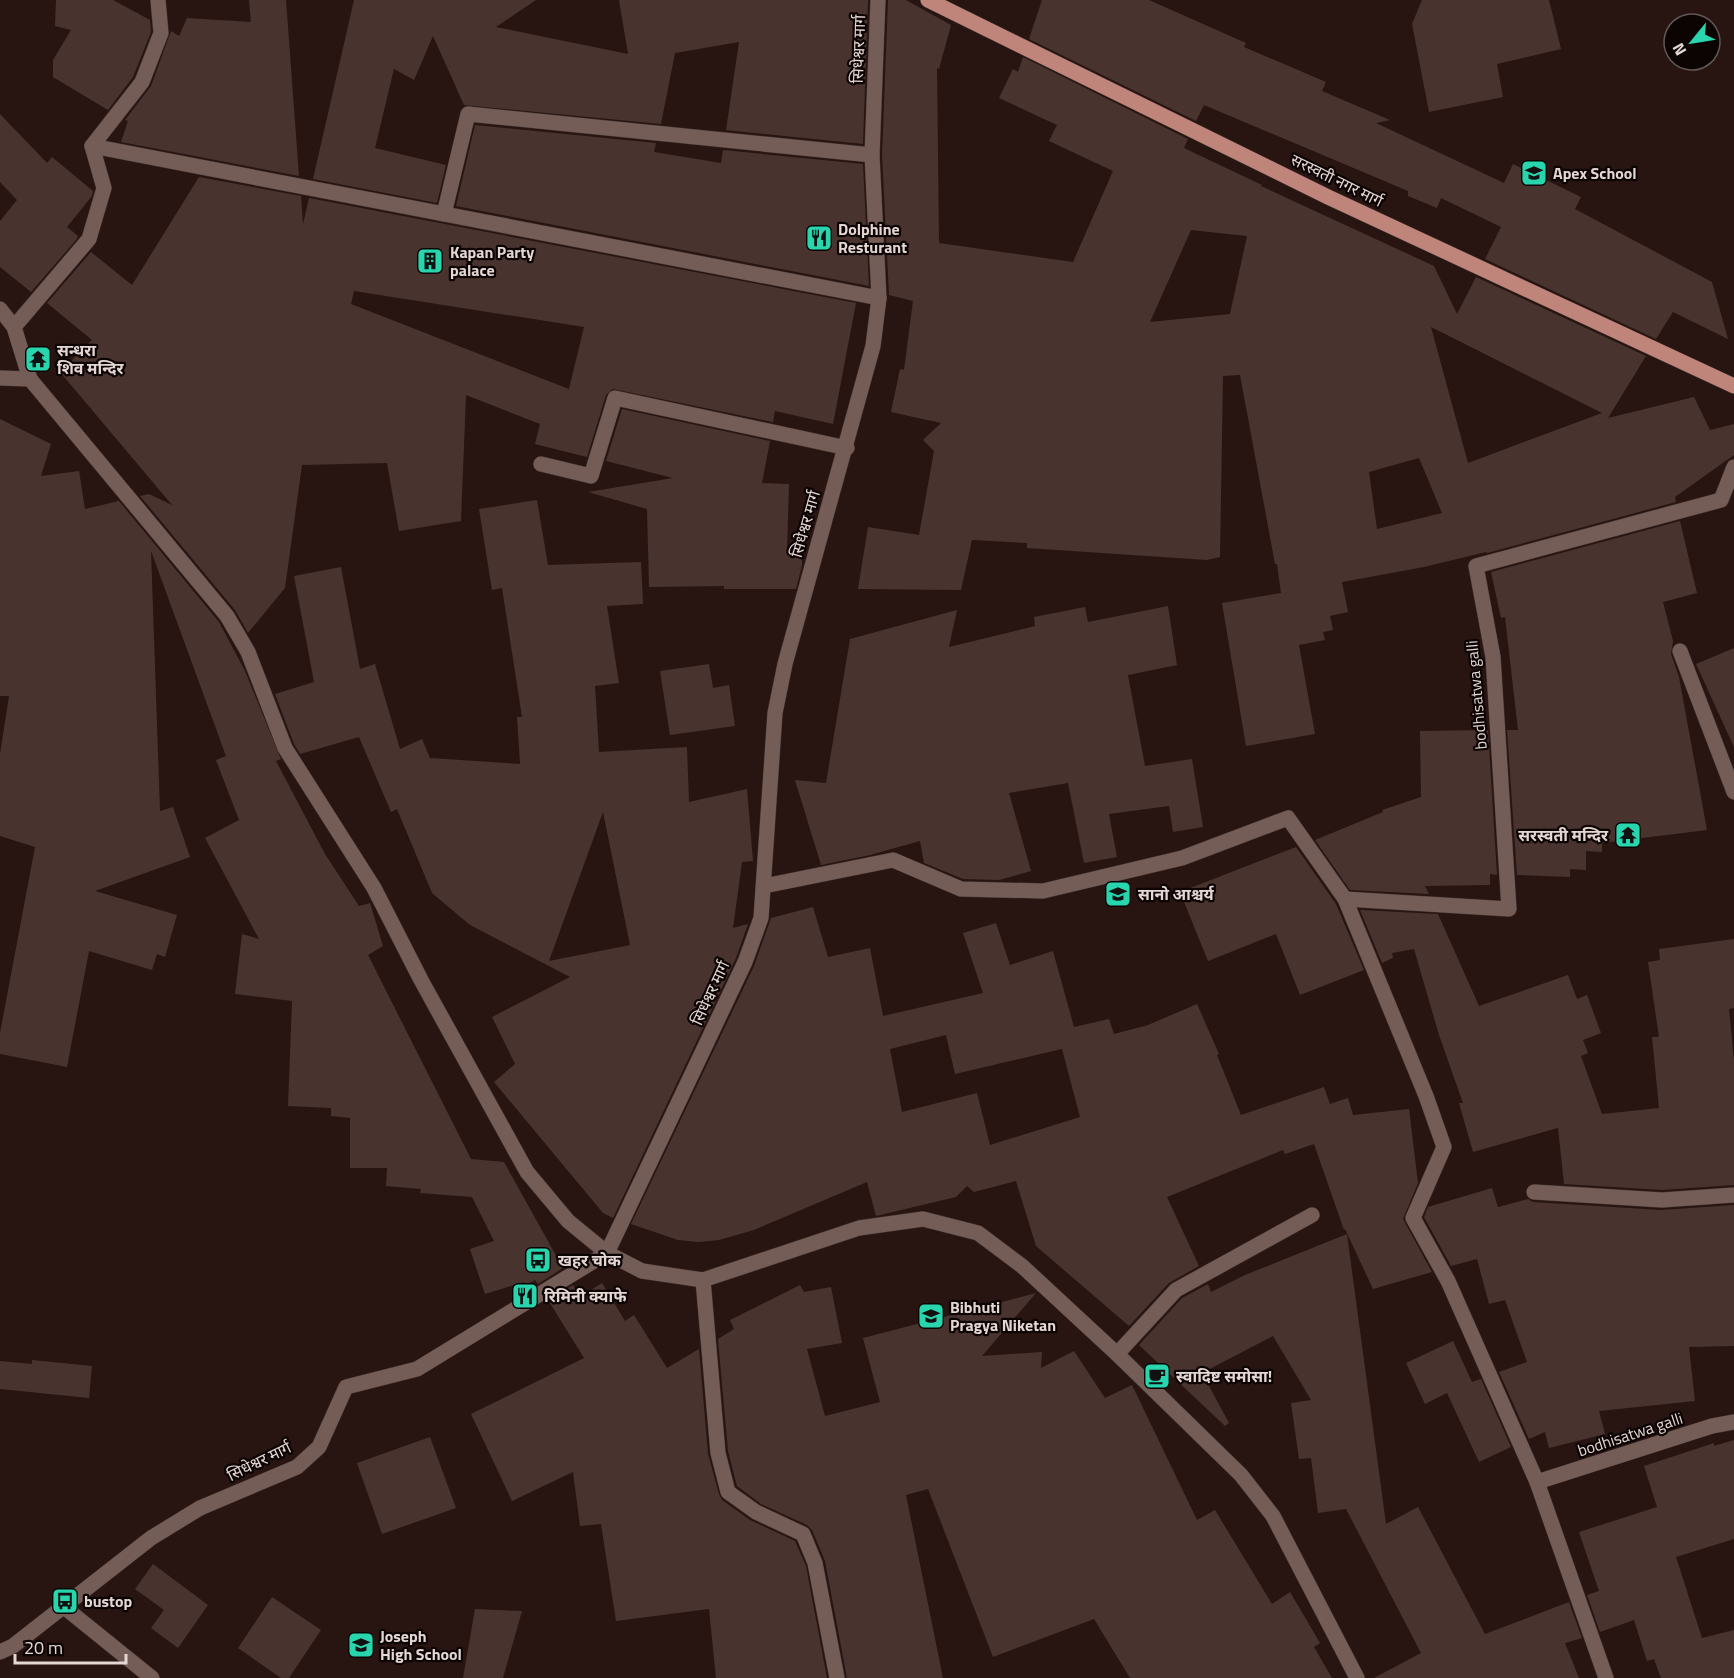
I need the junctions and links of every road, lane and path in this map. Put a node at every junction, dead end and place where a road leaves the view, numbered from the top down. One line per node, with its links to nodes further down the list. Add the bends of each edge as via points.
1 (158, 0): 4 (street, via 161,33 142,82)
2 (878, 0): 5 (street, सिधेश्वर मार्ग)
3 (928, 0): 12 (main road, सरस्वती नगर मार्ग, via 1328,197)
4 (93, 146): 6 (street); 9 (street, via 104,188 89,239)
5 (872, 155): 6 (street, via 468,114); 7 (street, सिधेश्वर मार्ग)
6 (444, 214): 7 (street)
7 (879, 298): 13 (street, सिधेश्वर मार्ग, via 873,346)
8 (0, 309): 9 (street)
9 (14, 327): 11 (street)
10 (0, 378): 11 (street)
11 (30, 379): 23 (street, via 227,616 248,652 285,748 374,888 527,1172 568,1221)
12 (1734, 386)
13 (847, 448): 14 (street, via 615,398 591,476); 18 (street, सिधेश्वर मार्ग, via 813,558 775,713)
14 (541, 464)
15 (1734, 467): 19 (street, bodhisatwa galli, via 1721,500 1476,566 1493,657 1509,909)
16 (1680, 651): 17 (street)
17 (1734, 792)
18 (764, 886): 19 (street, via 893,860 961,889 1043,891 1182,858 1288,818); 23 (street, सिधेश्वर मार्ग, via 761,918 745,962)
19 (1345, 899): 27 (street, via 1444,1147 1413,1218 1448,1281)
20 (1534, 1192): 21 (street, via 1662,1200)
21 (1734, 1195)
22 (1312, 1215): 25 (street, via 1176,1290)
23 (607, 1253): 24 (street, via 642,1271); 28 (street, सिधेश्वर मार्ग, via 417,1369 346,1386 319,1447 297,1467 200,1508 151,1538)
24 (704, 1280): 25 (street, via 859,1228 923,1219 978,1233 1022,1266); 31 (street, via 718,1453 728,1492 756,1512 803,1534 815,1563)
25 (1117, 1354): 32 (street, via 1241,1475 1273,1516)
26 (1734, 1422): 27 (street, bodhisatwa galli)
27 (1537, 1482): 33 (street)
28 (64, 1607): 29 (street, सिधेश्वर मार्ग); 30 (street)
29 (0, 1652)
30 (146, 1676)
31 (837, 1678)
32 (1357, 1678)
33 (1606, 1678)

